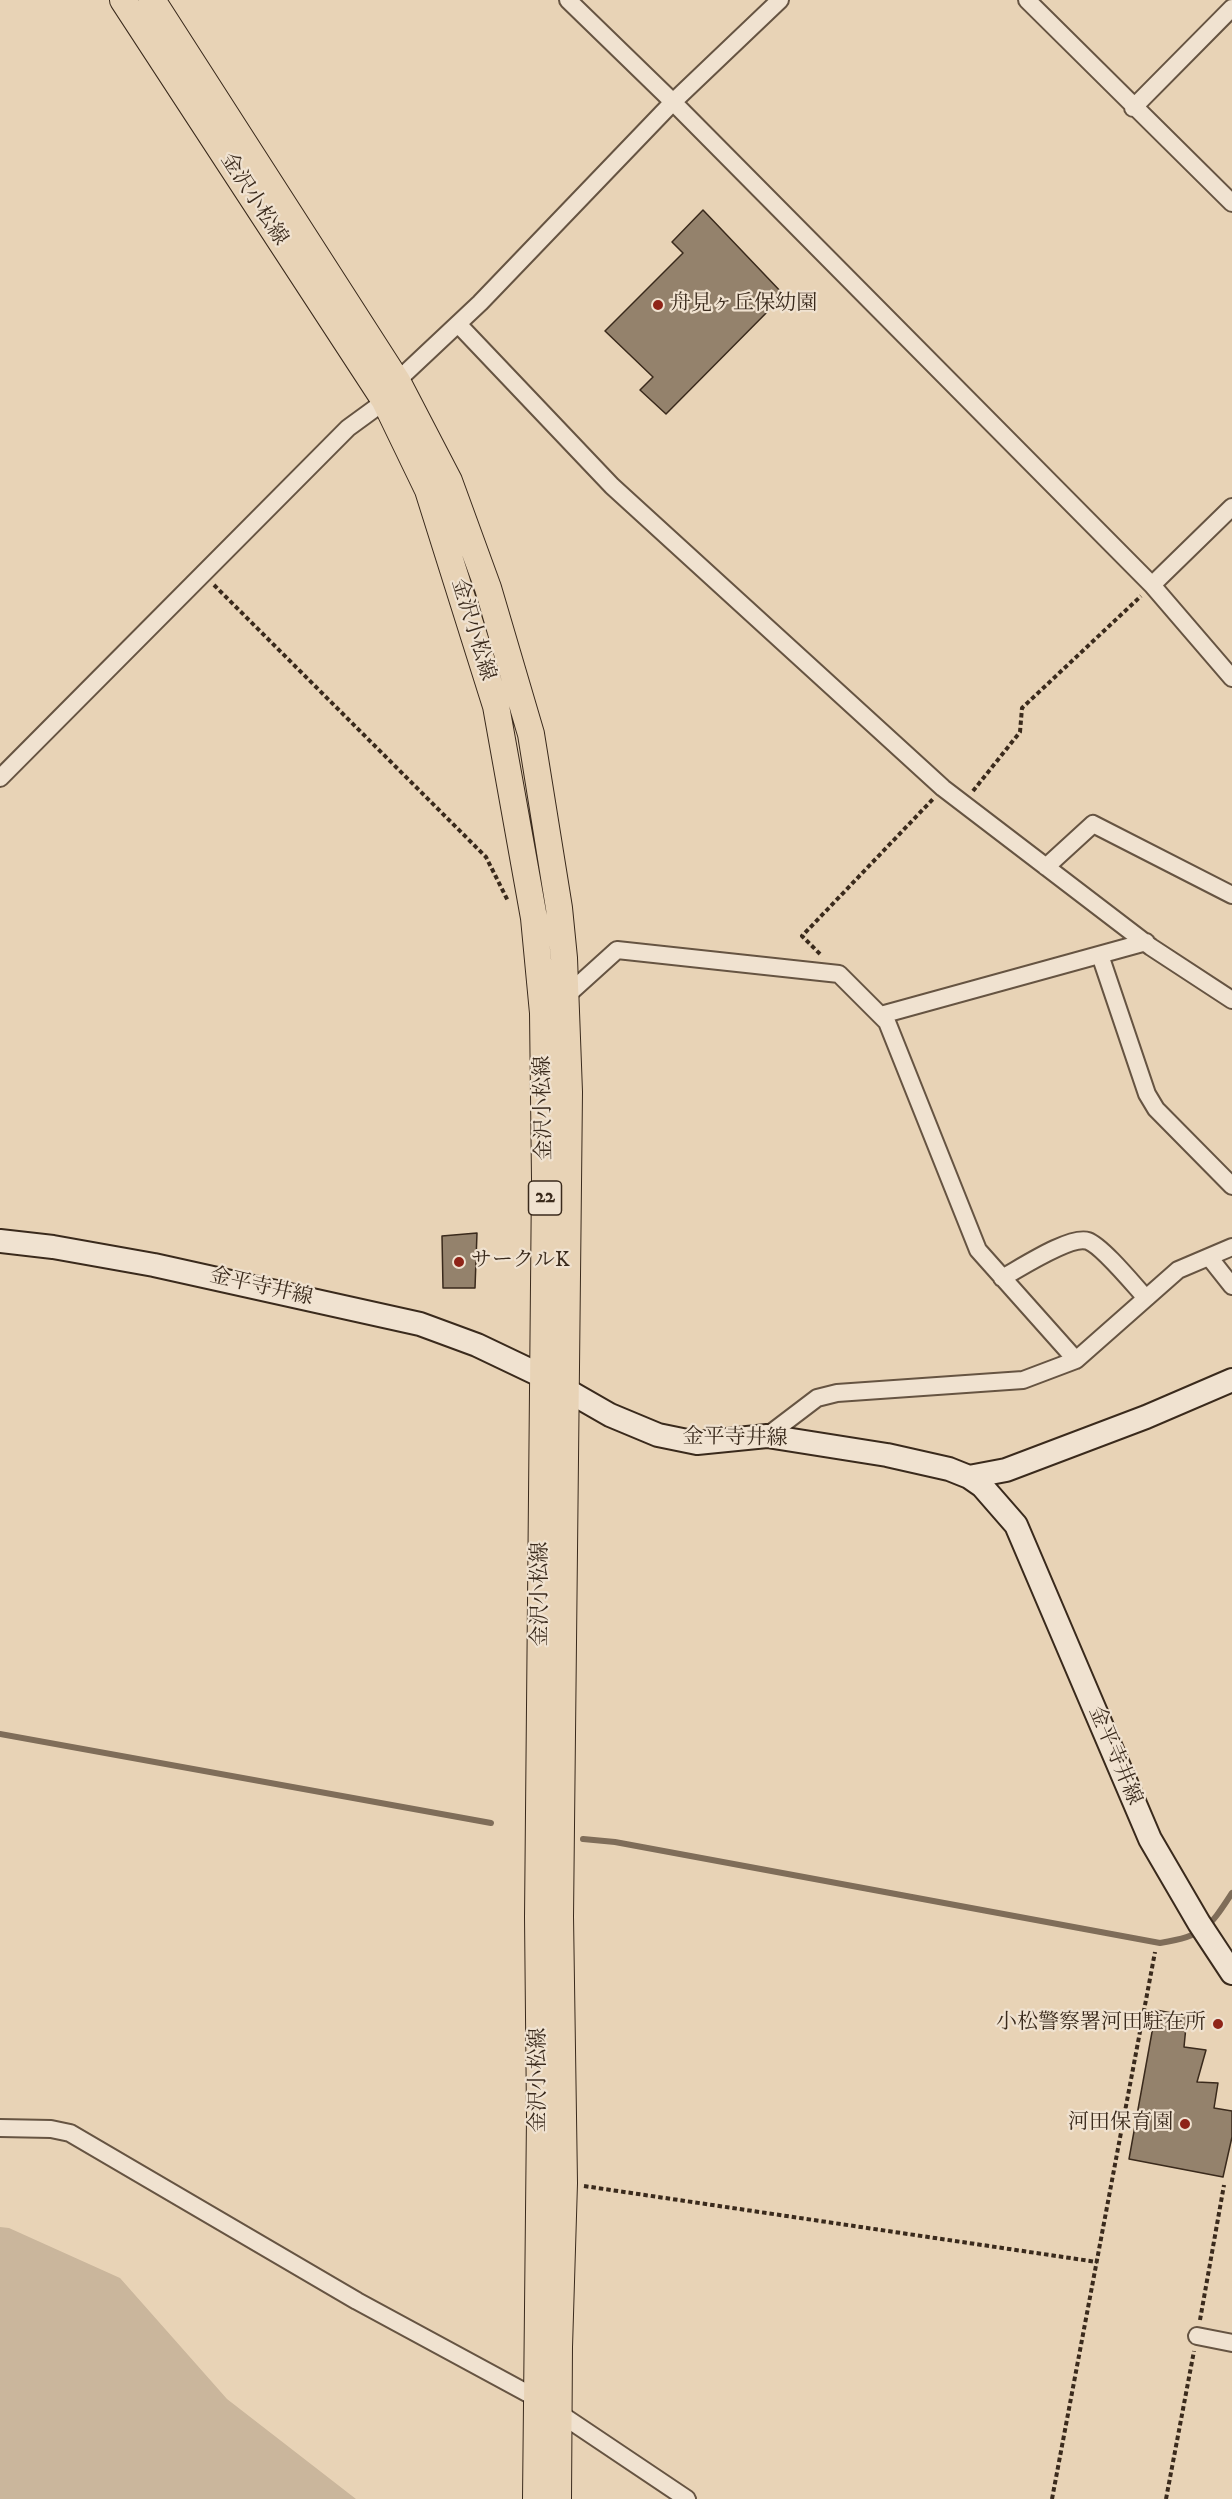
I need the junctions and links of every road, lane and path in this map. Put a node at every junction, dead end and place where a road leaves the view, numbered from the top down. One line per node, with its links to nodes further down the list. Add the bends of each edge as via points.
1 (123, 0): 11 (main road, 金沢小松線 / 22)
2 (152, 0): 11 (main road, 金沢小松線 / 22)
3 (568, 0): 7 (street)
4 (780, 0): 7 (street)
5 (1027, 0): 8 (street)
6 (1232, 9): 8 (street)
7 (674, 102): 10 (street); 14 (street)
8 (1134, 108): 9 (street)
9 (1232, 203)
10 (458, 324): 11 (street); 17 (street, via 612,486)
11 (391, 391): 13 (street, via 348,428); 25 (main road, 金沢小松線 / 22, via 449,481 488,588 531,734 559,908); 37 (main road, 金沢小松線 / 22, via 428,490 495,706 534,918 543,1013)
12 (1232, 507): 14 (street)
13 (204, 575): 16 (street); 21 (path, via 486,857)
14 (1152, 585): 15 (street); 18 (path, via 1022,708 1020,732)
15 (1232, 678)
16 (0, 778)
17 (943, 788): 18 (street); 24 (path, via 802,936)
18 (963, 804): 19 (street)
19 (1046, 867): 20 (street, via 1093,824); 22 (street)
20 (1232, 895)
21 (512, 910)
22 (1146, 942): 23 (street); 26 (street)
23 (1100, 955): 27 (street); 28 (street, via 1147,1094 1156,1109)
24 (839, 974): 25 (street, via 617,950); 27 (street)
25 (565, 997): 37 (main road, 金沢小松線 / 22, via 568,1092)
26 (1232, 1000)
27 (881, 1015): 32 (street, via 978,1250)
28 (1232, 1186)
29 (0, 1241): 37 (main road, 金平寺井線, via 154,1265 420,1324 477,1345)
30 (1232, 1247): 31 (street)
31 (1209, 1257): 33 (street); 34 (street, via 1178,1270)
32 (1002, 1278): 34 (street, via 1072,1241 1088,1241); 35 (street)
33 (1232, 1286)
34 (1145, 1297): 35 (street)
35 (1076, 1360): 38 (street, via 1023,1380 837,1393 817,1398)
36 (1232, 1380): 39 (main road, via 1006,1470)
37 (553, 1382): 38 (main road, 金平寺井線, via 610,1415 658,1435 698,1443); 43 (main road, 金沢小松線 / 22); 47 (main road, 金沢小松線 / 22, via 544,1446 538,1917)
38 (767, 1436): 39 (main road, 金平寺井線, via 887,1455)
39 (969, 1477): 41 (main road, 金平寺井線, via 993,1496 1016,1525 1150,1839)
40 (1155, 1952): 44 (path)
41 (1232, 1973)
42 (0, 2128): 47 (street, via 70,2133 357,2301)
43 (564, 2183): 44 (path); 48 (main road, 金沢小松線 / 22)
44 (1097, 2262): 52 (path)
45 (1197, 2336): 46 (street)
46 (1232, 2343)
47 (538, 2399): 48 (street); 49 (main road, 金沢小松線 / 22)
48 (560, 2415): 50 (main road, 金沢小松線 / 22); 51 (street)
49 (536, 2499)
50 (558, 2499)
51 (687, 2499)
52 (1052, 2499)

